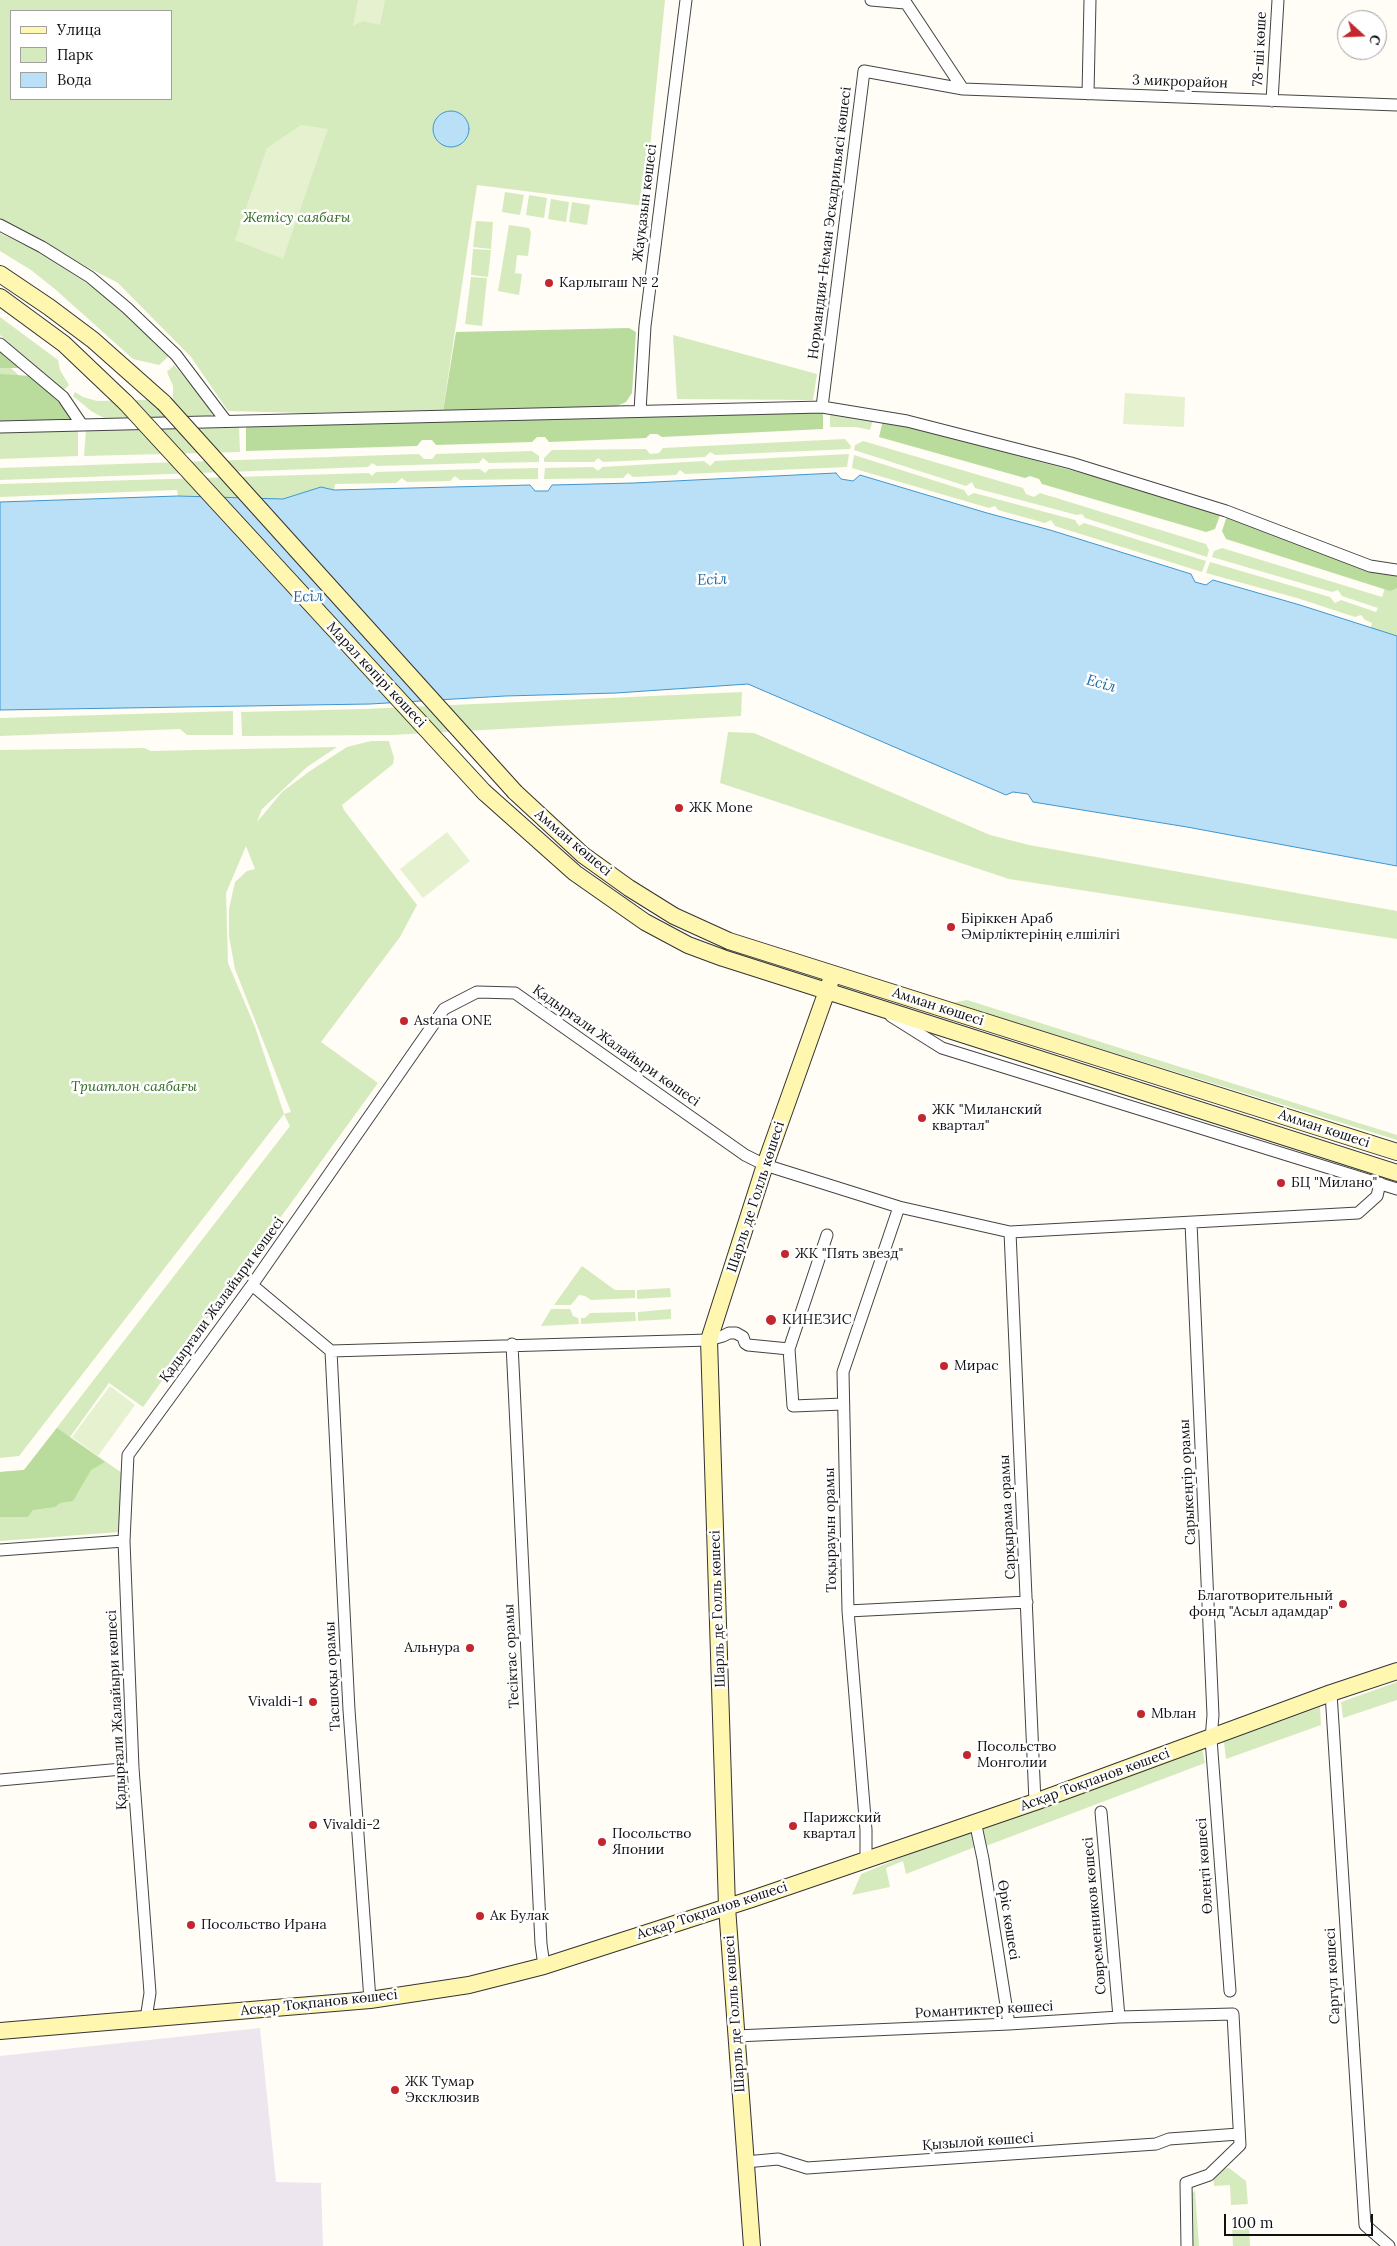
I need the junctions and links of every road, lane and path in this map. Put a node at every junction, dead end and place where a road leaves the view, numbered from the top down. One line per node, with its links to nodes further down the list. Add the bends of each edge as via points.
1 (686, 0): 15 (street, Жауқазын көшесі, via 645,326)
2 (871, 0): 5 (street)
3 (1090, 0): 7 (street)
4 (1278, 0): 8 (street, 78-ші көше)
5 (904, 2): 6 (street)
6 (963, 89): 7 (street, 3 микрорайон); 14 (street, Нормандия-Неман Эскадрильясі көшесі, via 864,71)
7 (1088, 94): 8 (street, 3 микрорайон)
8 (1272, 101): 9 (street, 3 микрорайон)
9 (1397, 105)
10 (0, 225): 16 (street, via 90,277 127,308 176,356)
11 (0, 274): 21 (main road, Марал көпірі көшесі, bridge, via 86,335 164,403)
12 (0, 297): 20 (main road, Марал көпірі көшесі, bridge, via 64,344 126,403)
13 (0, 344): 17 (street, via 63,397)
14 (822, 407): 15 (street); 19 (street, via 907,421 1071,463 1226,511 1370,566)
15 (640, 411): 16 (street)
16 (226, 421): 17 (street)
17 (82, 425): 18 (street)
18 (0, 426)
19 (1397, 570)
20 (484, 792): 23 (main road, Амман көшесі, via 575,873 645,922 688,945)
21 (515, 792): 22 (main road, Амман көшесі, via 583,855 674,916 730,941)
22 (833, 974): 23 (main road, Шарль де Голль көшесі); 25 (main road, Амман көшесі)
23 (826, 991): 24 (main road, Амман көшесі); 26 (main road, Шарль де Голль көшесі)
24 (870, 1004): 27 (main road, Амман көшесі); 28 (street, Амман көшесі, via 942,1048)
25 (1397, 1152)
26 (765, 1165): 30 (street, Қадырғали Жалайыри көшесі); 34 (street, Қадырғали Жалайыри көшесі, via 515,993 478,992 444,1009); 35 (main road, Шарль де Голль көшесі)
27 (1397, 1173)
28 (1380, 1183): 29 (street, Амман көшесі); 31 (street, Қадырғали Жалайыри көшесі, via 1378,1196 1358,1213)
29 (1397, 1189)
30 (899, 1207): 32 (street, Қадырғали Жалайыри көшесі); 39 (street, Тоқырауын орамы, via 843,1372)
31 (1191, 1223): 32 (street, Қадырғали Жалайыри көшесі); 46 (street, Сарыкеңгір орамы, via 1214,1715)
32 (1010, 1232): 42 (street, Сарқырама орамы)
33 (827, 1235): 37 (street)
34 (252, 1285): 38 (street); 40 (street, Қадырғали Жалайыри көшесі, via 128,1455)
35 (709, 1340): 36 (street); 37 (street, via 736,1333 748,1345); 53 (main road, Шарль де Голль көшесі)
36 (512, 1344): 38 (street); 54 (street, Тесіктас орамы)
37 (790, 1349): 39 (street, via 793,1406)
38 (332, 1351): 56 (street, Тасшоқы орамы, via 349,1710)
39 (844, 1404): 43 (street, Тоқырауын орамы)
40 (124, 1541): 41 (street); 47 (street, Қадырғали Жалайыри көшесі)
41 (0, 1550)
42 (1027, 1602): 43 (street); 49 (street, Сарқырама орамы)
43 (848, 1610): 52 (street, Тоқырауын орамы)
44 (1397, 1671): 45 (main road, Асқар Тоқпанов көшесі)
45 (1331, 1693): 46 (main road, Асқар Тоқпанов көшесі); 66 (street, Саргүл көшесі, via 1365,2226)
46 (1210, 1739): 49 (main road, Асқар Тоқпанов көшесі); 55 (street, Өлеңті көшесі)
47 (133, 1768): 48 (street); 58 (street, Қадырғали Жалайыри көшесі, via 150,1993)
48 (0, 1780)
49 (1035, 1802): 51 (main road, Асқар Тоқпанов көшесі)
50 (1101, 1812): 57 (street, Современников көшесі)
51 (975, 1821): 52 (main road, Асқар Тоқпанов көшесі); 59 (street, Өріс көшесі)
52 (866, 1860): 53 (main road, Асқар Тоқпанов көшесі)
53 (727, 1907): 54 (main road, Асқар Тоқпанов көшесі); 61 (main road, Шарль де Голль көшесі)
54 (544, 1966): 56 (main road, Асқар Тоқпанов көшесі, via 469,1985)
55 (1230, 1991)
56 (370, 2000): 58 (main road, Асқар Тоқпанов көшесі)
57 (1119, 2017): 59 (street, Романтиктер көшесі); 62 (street, Романтиктер көшесі, via 1233,2014)
58 (146, 2019): 60 (main road, Асқар Тоқпанов көшесі)
59 (1009, 2024): 61 (street, Романтиктер көшесі)
60 (0, 2031)
61 (736, 2036): 63 (main road, Шарль де Голль көшесі)
62 (1240, 2140): 63 (street, Қызылой көшесі, via 1213,2136 1169,2139 1156,2144 807,2168 778,2159); 65 (street, via 1209,2174 1186,2183)
63 (745, 2162): 64 (main road, Шарль де Голль көшесі)
64 (752, 2246)
65 (1187, 2246)
66 (1389, 2246)

